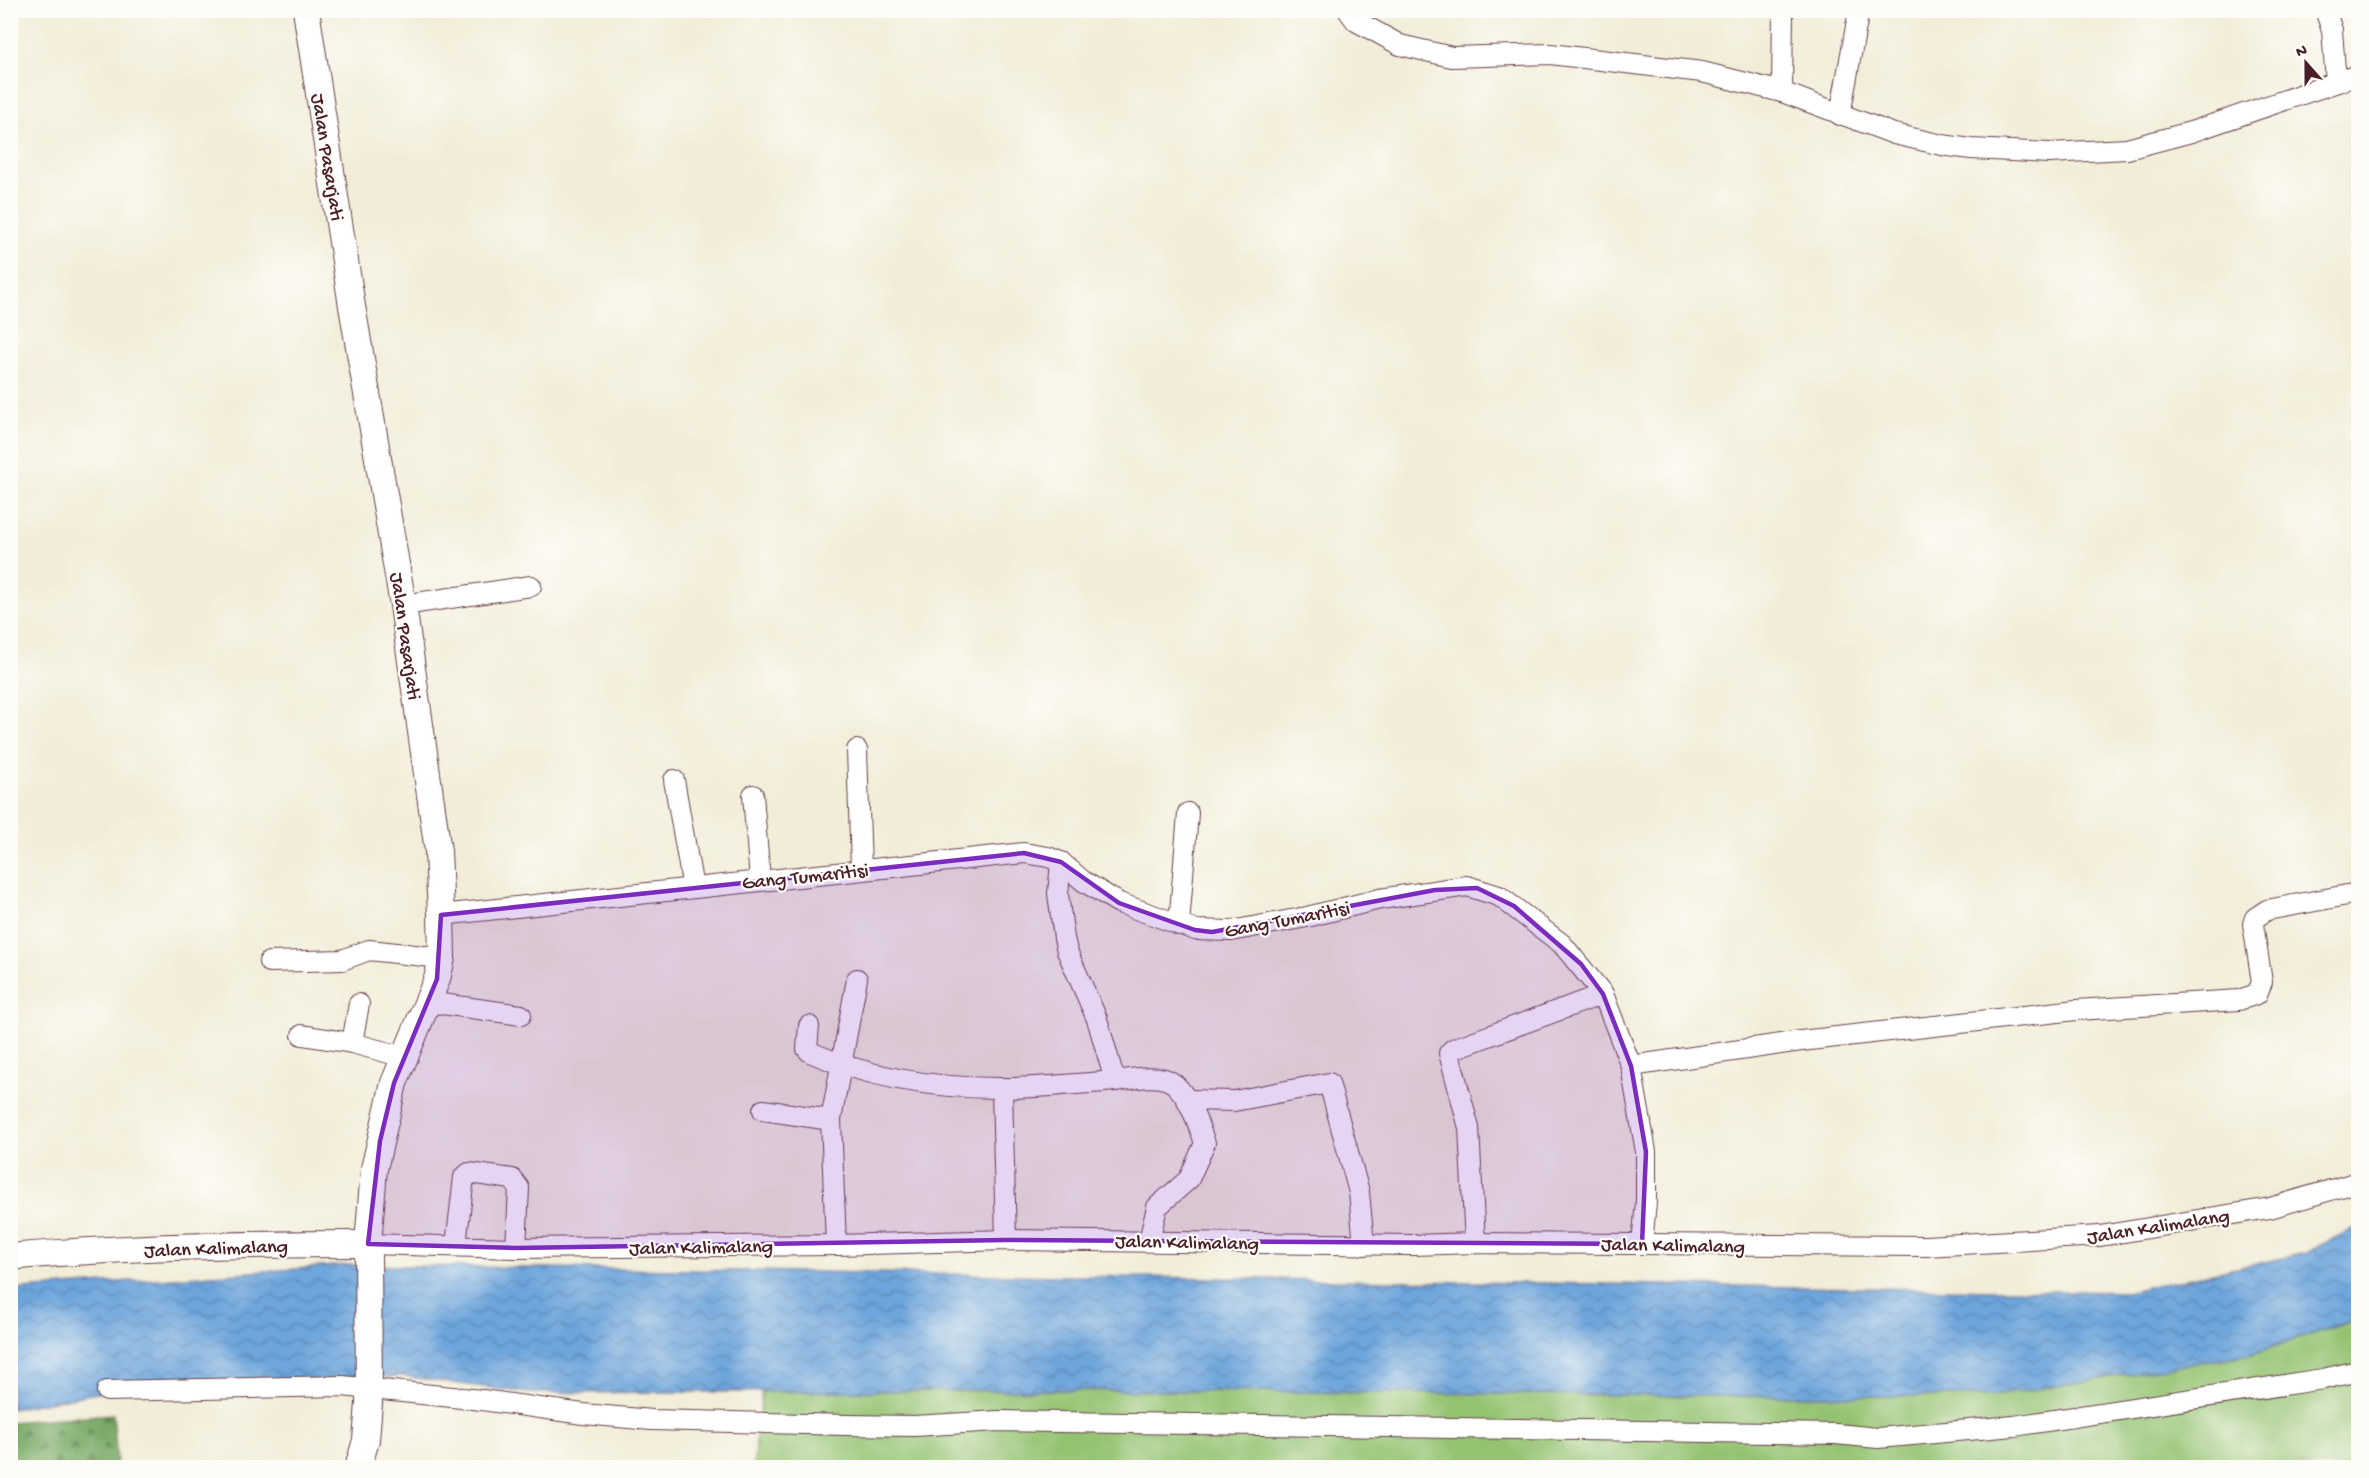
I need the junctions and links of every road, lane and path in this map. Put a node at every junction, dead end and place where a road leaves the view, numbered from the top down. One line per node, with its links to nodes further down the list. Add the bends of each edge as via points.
1 (306, 10): 11 (main road, Jalan Pasarjati)
2 (1348, 10): 8 (street, via 1356,21 1400,45 1452,57 1550,54 1702,72)
3 (1783, 10): 8 (street)
4 (1859, 10): 9 (street)
5 (2325, 10): 7 (street, via 2332,30)
6 (2358, 75): 7 (street)
7 (2336, 82): 9 (street, via 2191,132 2127,149 2049,153 1942,146)
8 (1782, 92): 9 (street)
9 (1840, 115)
10 (531, 586): 11 (street)
11 (403, 605): 21 (main road, Jalan Pasarjati, via 438,851)
12 (857, 750): 17 (street)
13 (674, 780): 19 (street)
14 (753, 795): 18 (street)
15 (1188, 813): 22 (street)
16 (1061, 862): 17 (street, Gang Tumaritisi, via 1024,853); 22 (street, Gang Tumaritisi, via 1119,903); 36 (street, via 1058,894 1064,938 1097,1019)
17 (861, 869): 18 (street, Gang Tumaritisi)
18 (760, 880): 19 (street, Gang Tumaritisi)
19 (693, 888): 21 (street, Gang Tumaritisi)
20 (2358, 893): 35 (street, via 2266,910 2255,918 2262,982 2257,994 2239,1000 2076,1010 1801,1041)
21 (441, 915): 23 (main road, Jalan Pasarjati)
22 (1179, 925): 26 (street, Gang Tumaritisi, via 1195,930 1231,931 1380,899 1467,886 1485,890 1514,906 1562,944)
23 (442, 958): 24 (street, via 369,950 342,960); 27 (main road, Jalan Pasarjati)
24 (269, 962)
25 (857, 979): 34 (street)
26 (1603, 993): 35 (street, Gang Tumaritisi); 44 (street, via 1453,1048 1449,1053 1469,1128)
27 (428, 1002): 29 (street); 33 (main road, Jalan Pasarjati)
28 (359, 1004): 32 (street)
29 (520, 1015)
30 (809, 1026): 34 (street, via 807,1049)
31 (302, 1035): 32 (street)
32 (352, 1043): 33 (street)
33 (404, 1057): 50 (main road, Jalan Pasarjati, via 374,1169)
34 (840, 1065): 37 (street, via 905,1080); 40 (street)
35 (1631, 1066): 45 (street, Gang Tumaritisi, via 1646,1152)
36 (1115, 1081): 37 (street); 38 (street, via 1166,1080)
37 (1002, 1090): 42 (street)
38 (1188, 1100): 43 (street, via 1205,1143 1189,1179 1157,1208); 48 (street, via 1234,1101 1329,1083 1359,1192)
39 (763, 1110): 40 (street)
40 (831, 1120): 47 (street)
41 (2358, 1182): 45 (street, Jalan Kalimalang, via 2270,1208 2100,1236 1926,1246)
42 (1006, 1240): 43 (street, Jalan Kalimalang); 47 (street, Jalan Kalimalang)
43 (1149, 1241): 48 (street, Jalan Kalimalang)
44 (1475, 1244): 45 (street, Jalan Kalimalang); 48 (street, Jalan Kalimalang)
45 (1642, 1244)
46 (456, 1245): 49 (street, Jalan Kalimalang); 49 (street, via 464,1177 469,1173 512,1179 517,1184); 50 (street, Jalan Kalimalang)
47 (836, 1245): 49 (street, Jalan Kalimalang)
48 (1364, 1245)
49 (516, 1248)
50 (368, 1250): 51 (main road, Jalan Kalimalang, via 246,1244); 53 (main road, Jalan Pasarjati)
51 (10, 1257)
52 (2358, 1371): 53 (street, via 2014,1426 1878,1438 1836,1434 1136,1423 998,1421 914,1426 652,1420)
53 (369, 1384): 54 (street); 55 (main road, Jalan Pasarjati, via 366,1440)
54 (107, 1391)
55 (358, 1467)

